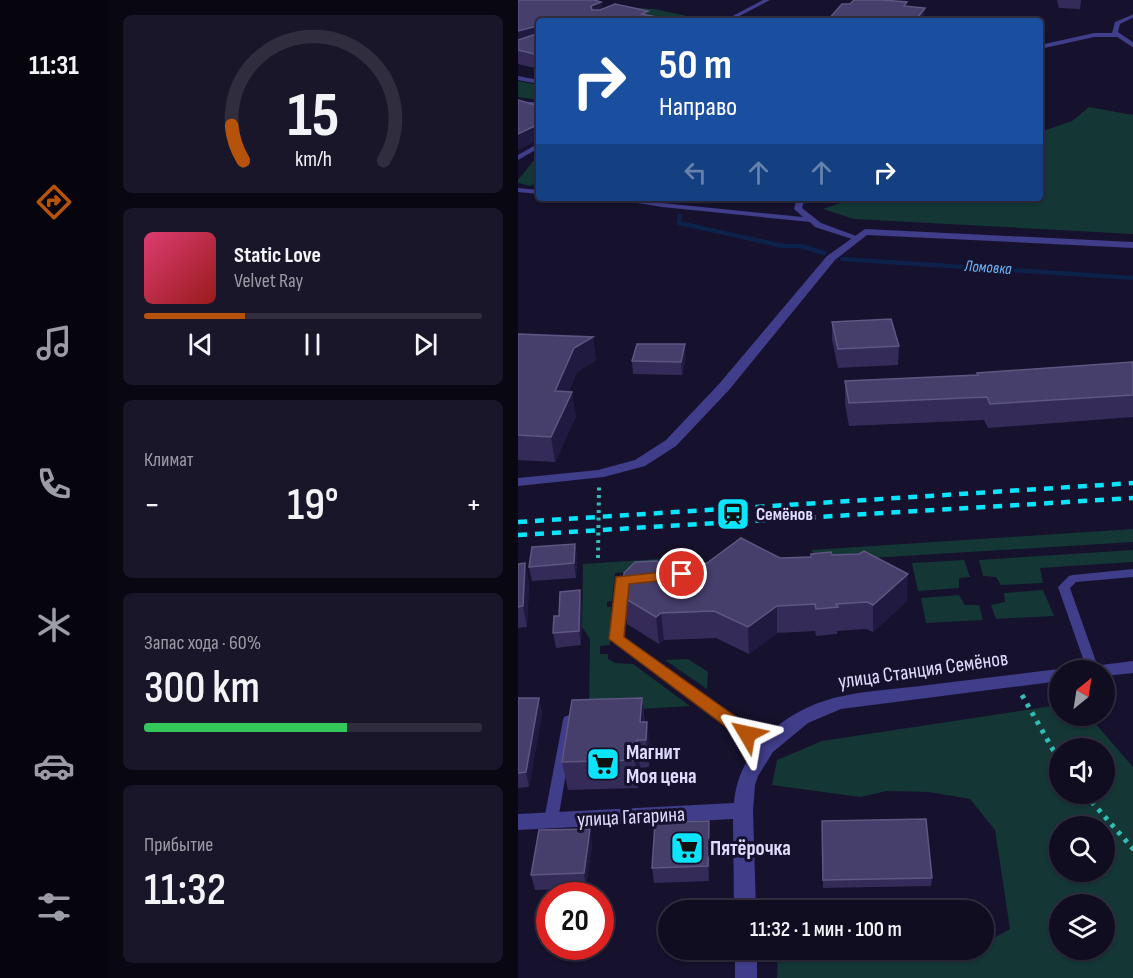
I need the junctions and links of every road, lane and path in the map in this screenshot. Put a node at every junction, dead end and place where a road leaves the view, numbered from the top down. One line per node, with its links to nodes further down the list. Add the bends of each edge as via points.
1 (767, 0): 3 (lane)
2 (1133, 15): 4 (lane, via 1118,23)
3 (732, 18)
4 (1117, 34): 5 (lane); 6 (lane)
5 (1043, 45)
6 (1133, 45)
7 (518, 78): 8 (lane)
8 (536, 81)
9 (518, 104): 10 (lane)
10 (536, 104)
11 (536, 147): 12 (lane)
12 (518, 158)
13 (518, 190): 14 (lane)
14 (536, 192)
15 (637, 201): 17 (lane)
16 (800, 201): 17 (lane, via 798,210)
17 (811, 220): 18 (lane)
18 (855, 237): 19 (street, via 865,232); 20 (street, via 831,258 725,387 671,443 640,463)
19 (1133, 245)
20 (599, 474): 21 (street); 22 (path)
21 (518, 482)
22 (598, 558)
23 (1133, 573): 25 (lane, via 1073,579 1064,587)
24 (652, 577): 32 (lane, via 622,580 616,639)
25 (1090, 660)
26 (1133, 667): 27 (street)
27 (1115, 669)
28 (1049, 676): 29 (street, улица Станция Семёнов)
29 (1014, 680): 31 (path); 32 (street, улица Станция Семёнов, via 839,703 801,718)
30 (571, 712): 35 (lane)
31 (1049, 742)
32 (766, 747): 34 (street, улица Станция Семёнов, via 749,774)
33 (1094, 804): 37 (path)
34 (743, 811): 35 (street, улица Гагарина); 38 (street)
35 (551, 820): 36 (street, улица Гагарина)
36 (518, 822)
37 (1133, 850)
38 (745, 900)
39 (746, 960): 40 (street)
40 (746, 978)

